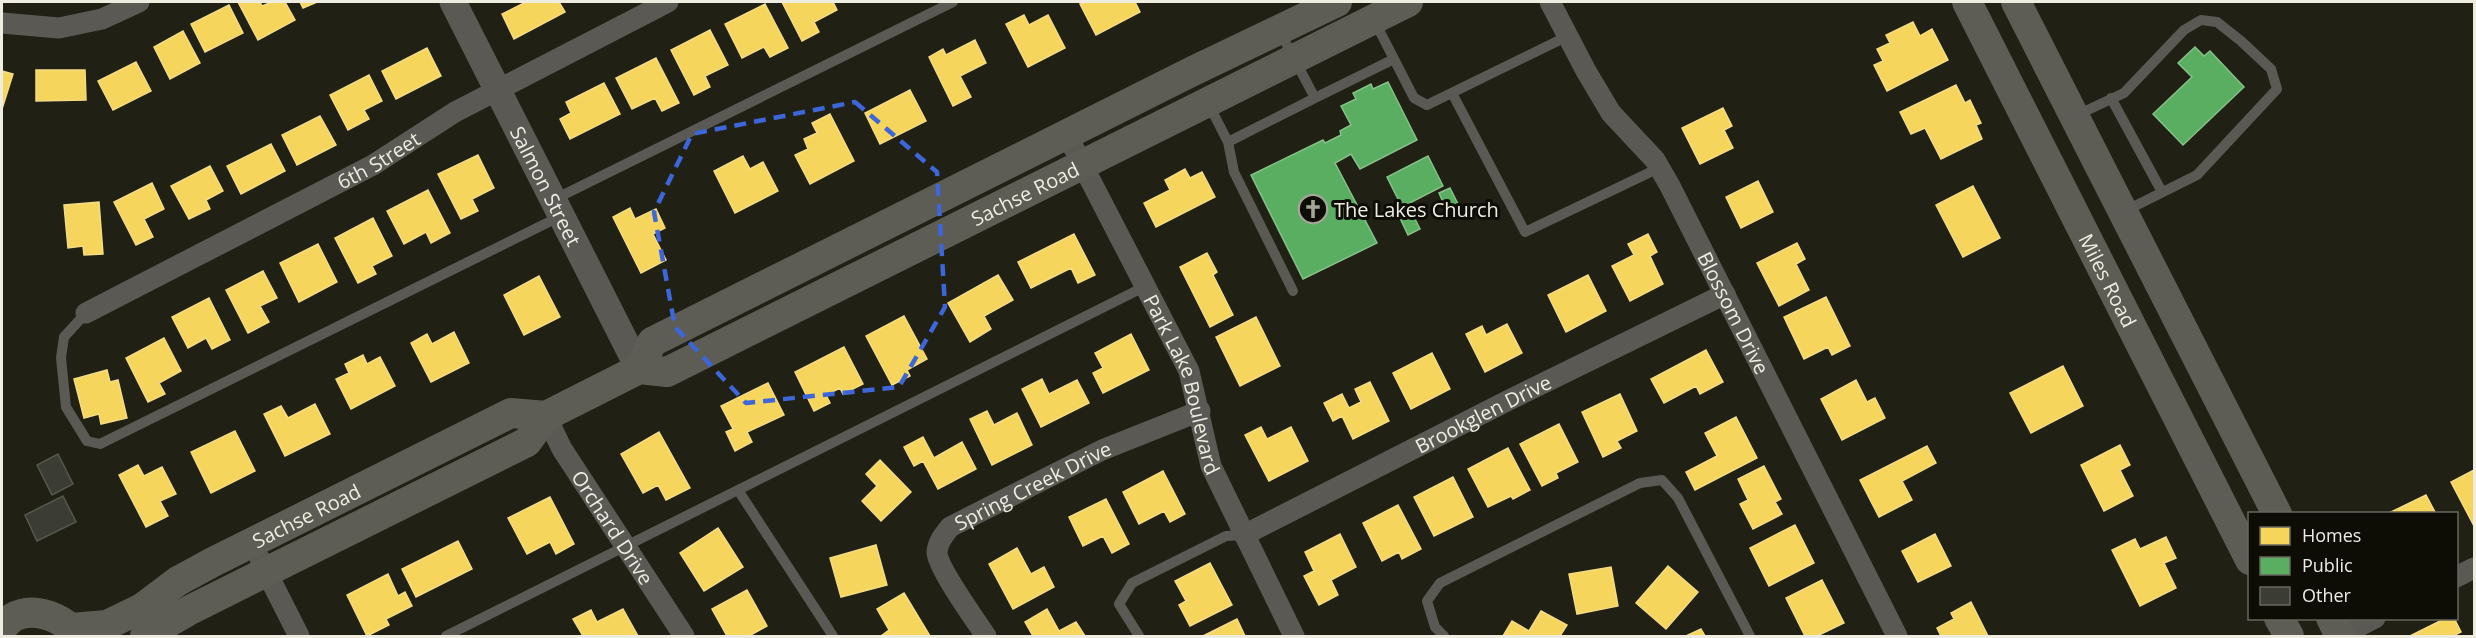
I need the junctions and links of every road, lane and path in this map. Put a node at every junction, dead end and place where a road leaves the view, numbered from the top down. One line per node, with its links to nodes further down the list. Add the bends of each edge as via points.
1 (139, 2): 11 (street, via 102,19 59,28)
2 (453, 2): 16 (street, Salmon Street)
3 (668, 2): 16 (street, 6th Street)
4 (954, 2): 27 (lane)
5 (1337, 2): 12 (main road, Sachse Road)
6 (1408, 2): 10 (main road, Sachse Road)
7 (1550, 2): 13 (street, Blossom Drive)
8 (1967, 2): 35 (main road, Miles Road)
9 (2016, 2): 21 (main road)
10 (1374, 19): 14 (main road, Sachse Road); 15 (lane)
11 (2, 23)
12 (1279, 30): 14 (lane); 22 (main road, Sachse Road)
13 (1568, 36): 17 (lane); 25 (street, Blossom Drive, via 1611,113)
14 (1294, 59): 18 (lane); 20 (main road, Sachse Road)
15 (1394, 59): 17 (lane, via 1414,98 1427,105); 18 (lane)
16 (497, 88): 27 (street, Salmon Street); 32 (street, 6th Street, via 373,165)
17 (1452, 93): 25 (lane, via 1525,232)
18 (1315, 98): 23 (lane)
19 (2111, 98): 21 (lane); 26 (lane); 26 (lane, via 2124,93 2184,30 2201,20 2217,22 2271,69 2277,89 2197,175)
20 (1207, 102): 23 (lane); 24 (main road, Sachse Road)
21 (2074, 116): 28 (main road)
22 (1067, 135): 24 (street, Park Lake Boulevard); 33 (main road, Sachse Road, via 652,342)
23 (1228, 142): 30 (lane, via 1234,172)
24 (1083, 164): 29 (street, Park Lake Boulevard); 33 (main road, Sachse Road, via 667,372)
25 (1659, 168): 31 (street, Blossom Drive)
26 (2162, 192): 28 (lane)
27 (557, 208): 32 (lane, via 100,444 87,441 66,407 61,358 64,337); 33 (street, Salmon Street)
28 (2123, 212): 34 (main road)
29 (1146, 286): 36 (street, Park Lake Boulevard, via 1189,371); 38 (lane)
30 (1293, 291)
31 (1725, 294): 40 (street, Brookglen Drive); 62 (street, Blossom Drive)
32 (86, 313)
33 (639, 369): 37 (main road, Sachse Road)
34 (2212, 386): 35 (main road); 39 (main road)
35 (2171, 406): 43 (main road, Miles Road)
36 (1200, 411): 40 (street, Park Lake Boulevard, via 1211,466); 57 (street, Spring Creek Drive, via 1102,450 950,527 939,541 937,554)
37 (546, 416): 41 (main road, Sachse Road, via 510,413); 42 (street, Orchard Drive, via 562,449); 45 (main road, Sachse Road, via 527,442)
38 (738, 490): 42 (lane); 56 (lane)
39 (2276, 512)
40 (1244, 535): 58 (lane, via 1226,536 1132,583 1119,603); 59 (street, Park Lake Boulevard)
41 (251, 543): 45 (street); 51 (main road, Sachse Road, via 178,581 142,608 107,625)
42 (624, 547): 54 (lane); 55 (street, Orchard Drive)
43 (2248, 556)
44 (2474, 569): 46 (street)
45 (267, 572): 52 (main road, Sachse Road); 53 (street)
46 (2458, 577)
47 (5, 620): 51 (main road, via 42,614 58,619)
48 (2280, 620): 63 (main road)
49 (2332, 620): 64 (main road)
50 (2371, 620): 64 (street)
51 (74, 632)
52 (145, 636)
53 (299, 636)
54 (447, 636)
55 (684, 636)
56 (833, 636)
57 (986, 636)
58 (1139, 636)
59 (1294, 636)
60 (1444, 636): 61 (lane, via 1435,627 1427,601 1440,583 1640,483 1662,480 1678,498)
61 (1750, 636)
62 (1897, 636)
63 (2289, 636)
64 (2340, 636)

